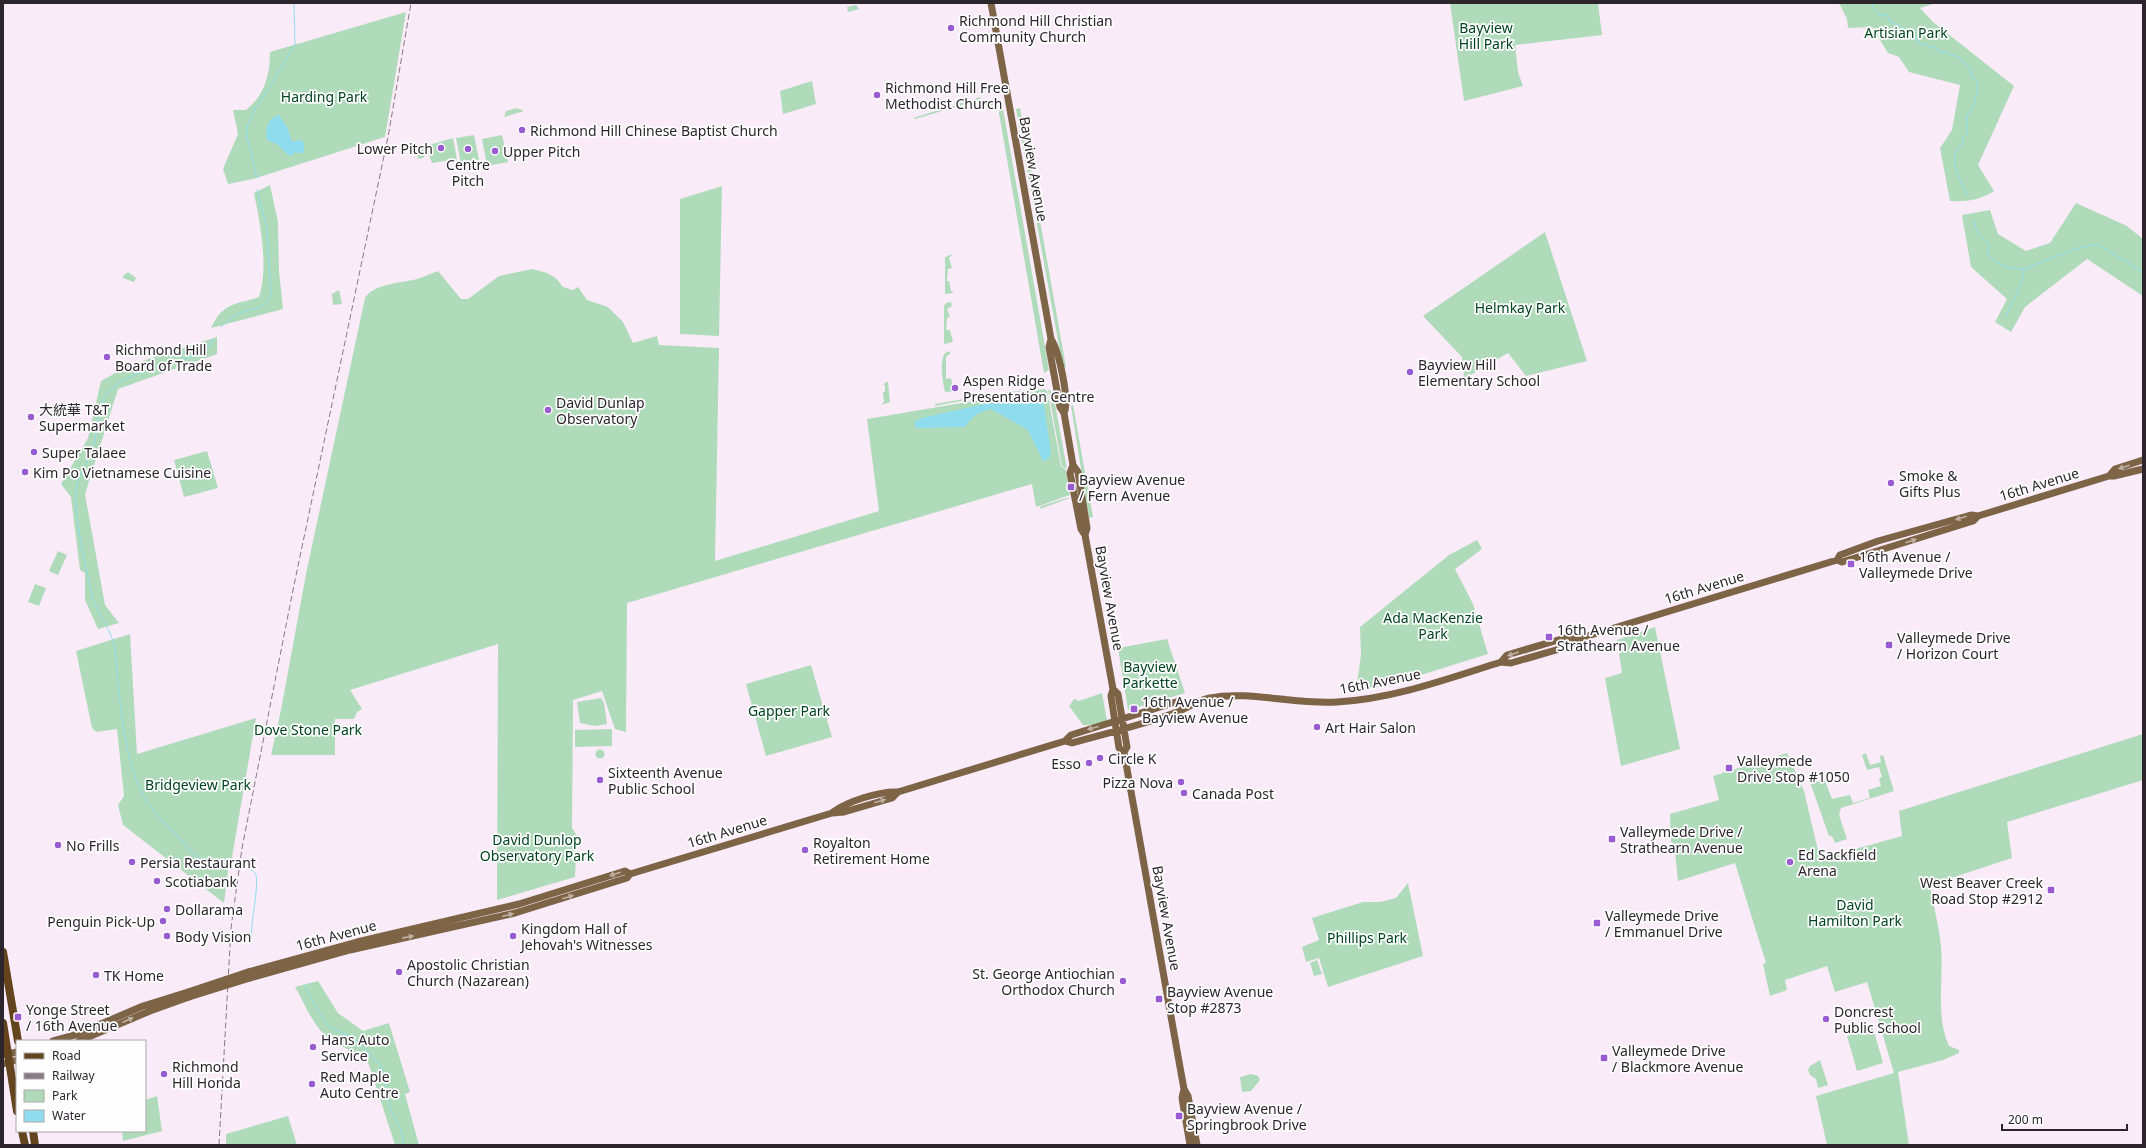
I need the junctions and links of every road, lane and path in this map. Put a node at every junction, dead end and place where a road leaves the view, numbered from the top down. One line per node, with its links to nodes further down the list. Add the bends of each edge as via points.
1 (991, 3): 5 (main road, Bayview Avenue, via 1051,339 1056,346 1064,389 1067,407 1064,413 1073,465 1078,472 1087,528 1085,535)
2 (2143, 460): 4 (main road, 16th Avenue, one-way to 4, via 2114,470)
3 (2143, 469): 4 (main road, 16th Avenue)
4 (2109, 476): 6 (main road, 16th Avenue, via 1978,516 1971,515 1878,541 1840,555 1837,560 1578,639 1565,638 1507,655 1501,662 1412,690 1336,702 1218,697)
5 (1113, 689): 7 (main road, Bayview Avenue, via 1118,694); 8 (main road, Bayview Avenue, via 1111,696)
6 (1189, 704): 7 (main road, 16th Avenue, via 1176,702); 9 (main road, 16th Avenue, via 1178,712)
7 (1123, 720): 8 (main road, 16th Avenue); 9 (main road, Bayview Avenue)
8 (1115, 722): 10 (main road, Bayview Avenue); 11 (main road, 16th Avenue, one-way to 11, via 1071,735)
9 (1124, 728): 10 (main road, 16th Avenue); 12 (main road, Bayview Avenue, via 1127,747)
10 (1116, 730): 11 (main road, 16th Avenue, via 1072,743); 12 (main road, Bayview Avenue, via 1119,748)
11 (1065, 741): 14 (main road, 16th Avenue, bridge, via 898,792 888,791 842,805 832,813 630,874 625,871 519,904 357,942)
12 (1124, 752): 22 (main road, Bayview Avenue)
13 (3, 952): 16 (main road)
14 (189, 995): 17 (main road, 16th Avenue, via 143,1006 75,1035); 18 (main road, 16th Avenue, one-way to 14)
15 (3, 1023): 20 (main road)
16 (18, 1040)
17 (57, 1040)
18 (81, 1040)
19 (16, 1053): 20 (main road)
20 (5, 1059): 21 (main road); 23 (main road)
21 (16, 1060)
22 (1184, 1089): 28 (main road, Bayview Avenue, via 1182,1098); 29 (main road, Bayview Avenue, via 1188,1096)
23 (16, 1107)
24 (22, 1132): 26 (main road)
25 (33, 1132): 27 (main road)
26 (25, 1145)
27 (35, 1145)
28 (1190, 1145)
29 (1197, 1145)

